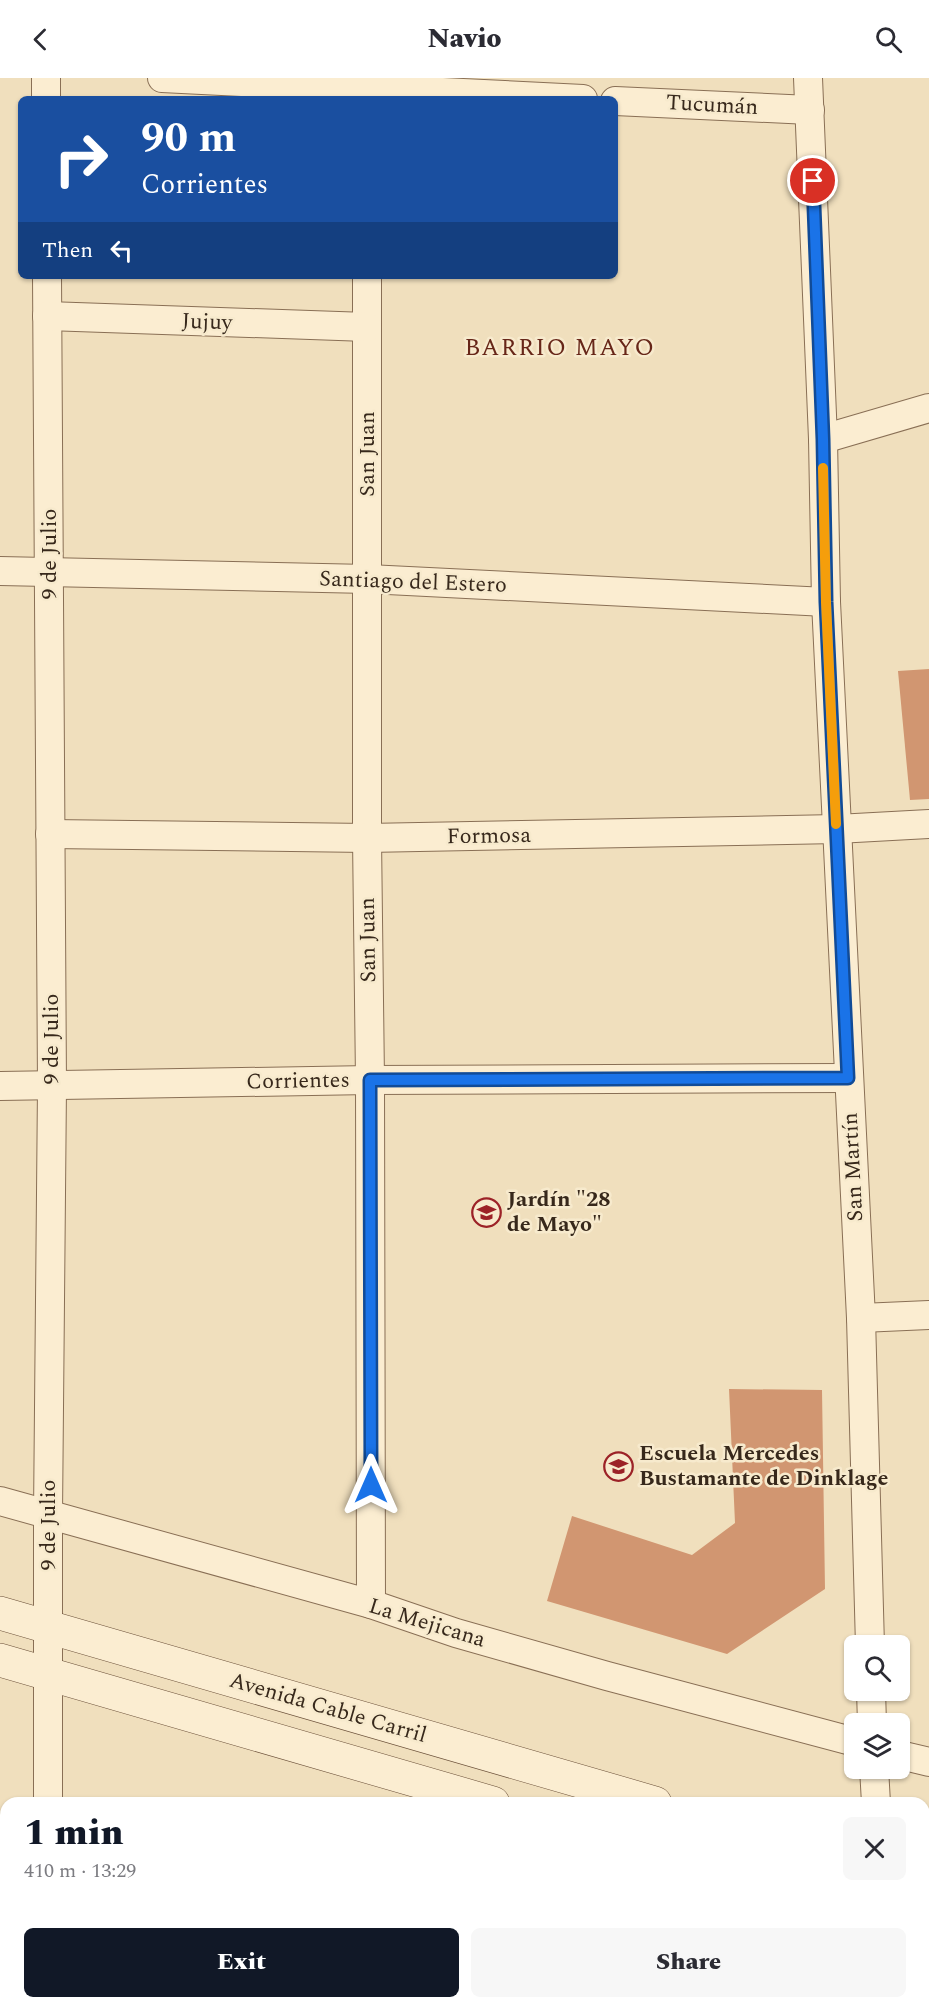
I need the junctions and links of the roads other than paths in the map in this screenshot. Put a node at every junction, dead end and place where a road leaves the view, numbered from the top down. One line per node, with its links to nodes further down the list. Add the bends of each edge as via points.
1 (46, 78): 5 (street)
2 (162, 78): 4 (street)
3 (808, 78): 8 (street, San Martín)
4 (367, 88): 6 (street)
5 (46, 96)
6 (524, 96)
7 (618, 101): 8 (street, Tucumán)
8 (810, 110): 14 (street, San Martín)
9 (47, 279): 11 (street, 9 de Julio)
10 (367, 279): 12 (street, San Juan)
11 (47, 316): 12 (street, Jujuy); 16 (street, 9 de Julio)
12 (367, 327): 17 (street, San Juan)
13 (929, 408): 14 (street)
14 (823, 439): 18 (street, San Martín)
15 (0, 571): 16 (street, Santiago del Estero)
16 (50, 571): 17 (street, Santiago del Estero); 21 (street, 9 de Julio)
17 (368, 579): 18 (street, Santiago del Estero); 22 (street, San Juan)
18 (826, 602): 20 (street, San Martín)
19 (929, 824): 20 (street, Formosa)
20 (837, 829): 22 (street, Formosa); 23 (street, San Martín)
21 (50, 834): 22 (street, Formosa); 26 (street, 9 de Julio)
22 (367, 838): 24 (street, San Juan)
23 (848, 1078): 24 (street, Corrientes); 28 (street, San Martín)
24 (370, 1080): 26 (street, Corrientes); 31 (street, San Juan)
25 (0, 1086): 26 (street, Corrientes)
26 (52, 1086): 30 (street, 9 de Julio)
27 (929, 1315): 28 (street)
28 (861, 1318): 34 (street, San Martín)
29 (0, 1501): 30 (street, La Mejicana)
30 (48, 1515): 31 (street, La Mejicana); 33 (street, 9 de Julio)
31 (371, 1604): 37 (street, La Mejicana, via 456,1633)
32 (0, 1613): 33 (main road, Avenida Cable Carril)
33 (48, 1627): 36 (street, 9 de Julio); 43 (main road, Avenida Cable Carril)
34 (870, 1635)
35 (0, 1660): 36 (main road, Avenida Cable Carril)
36 (48, 1675): 41 (street, 9 de Julio); 42 (main road, Avenida Cable Carril)
37 (844, 1740)
38 (910, 1757): 39 (street)
39 (929, 1762)
40 (875, 1779): 44 (street)
41 (48, 1797)
42 (457, 1797)
43 (634, 1797)
44 (876, 1797)

